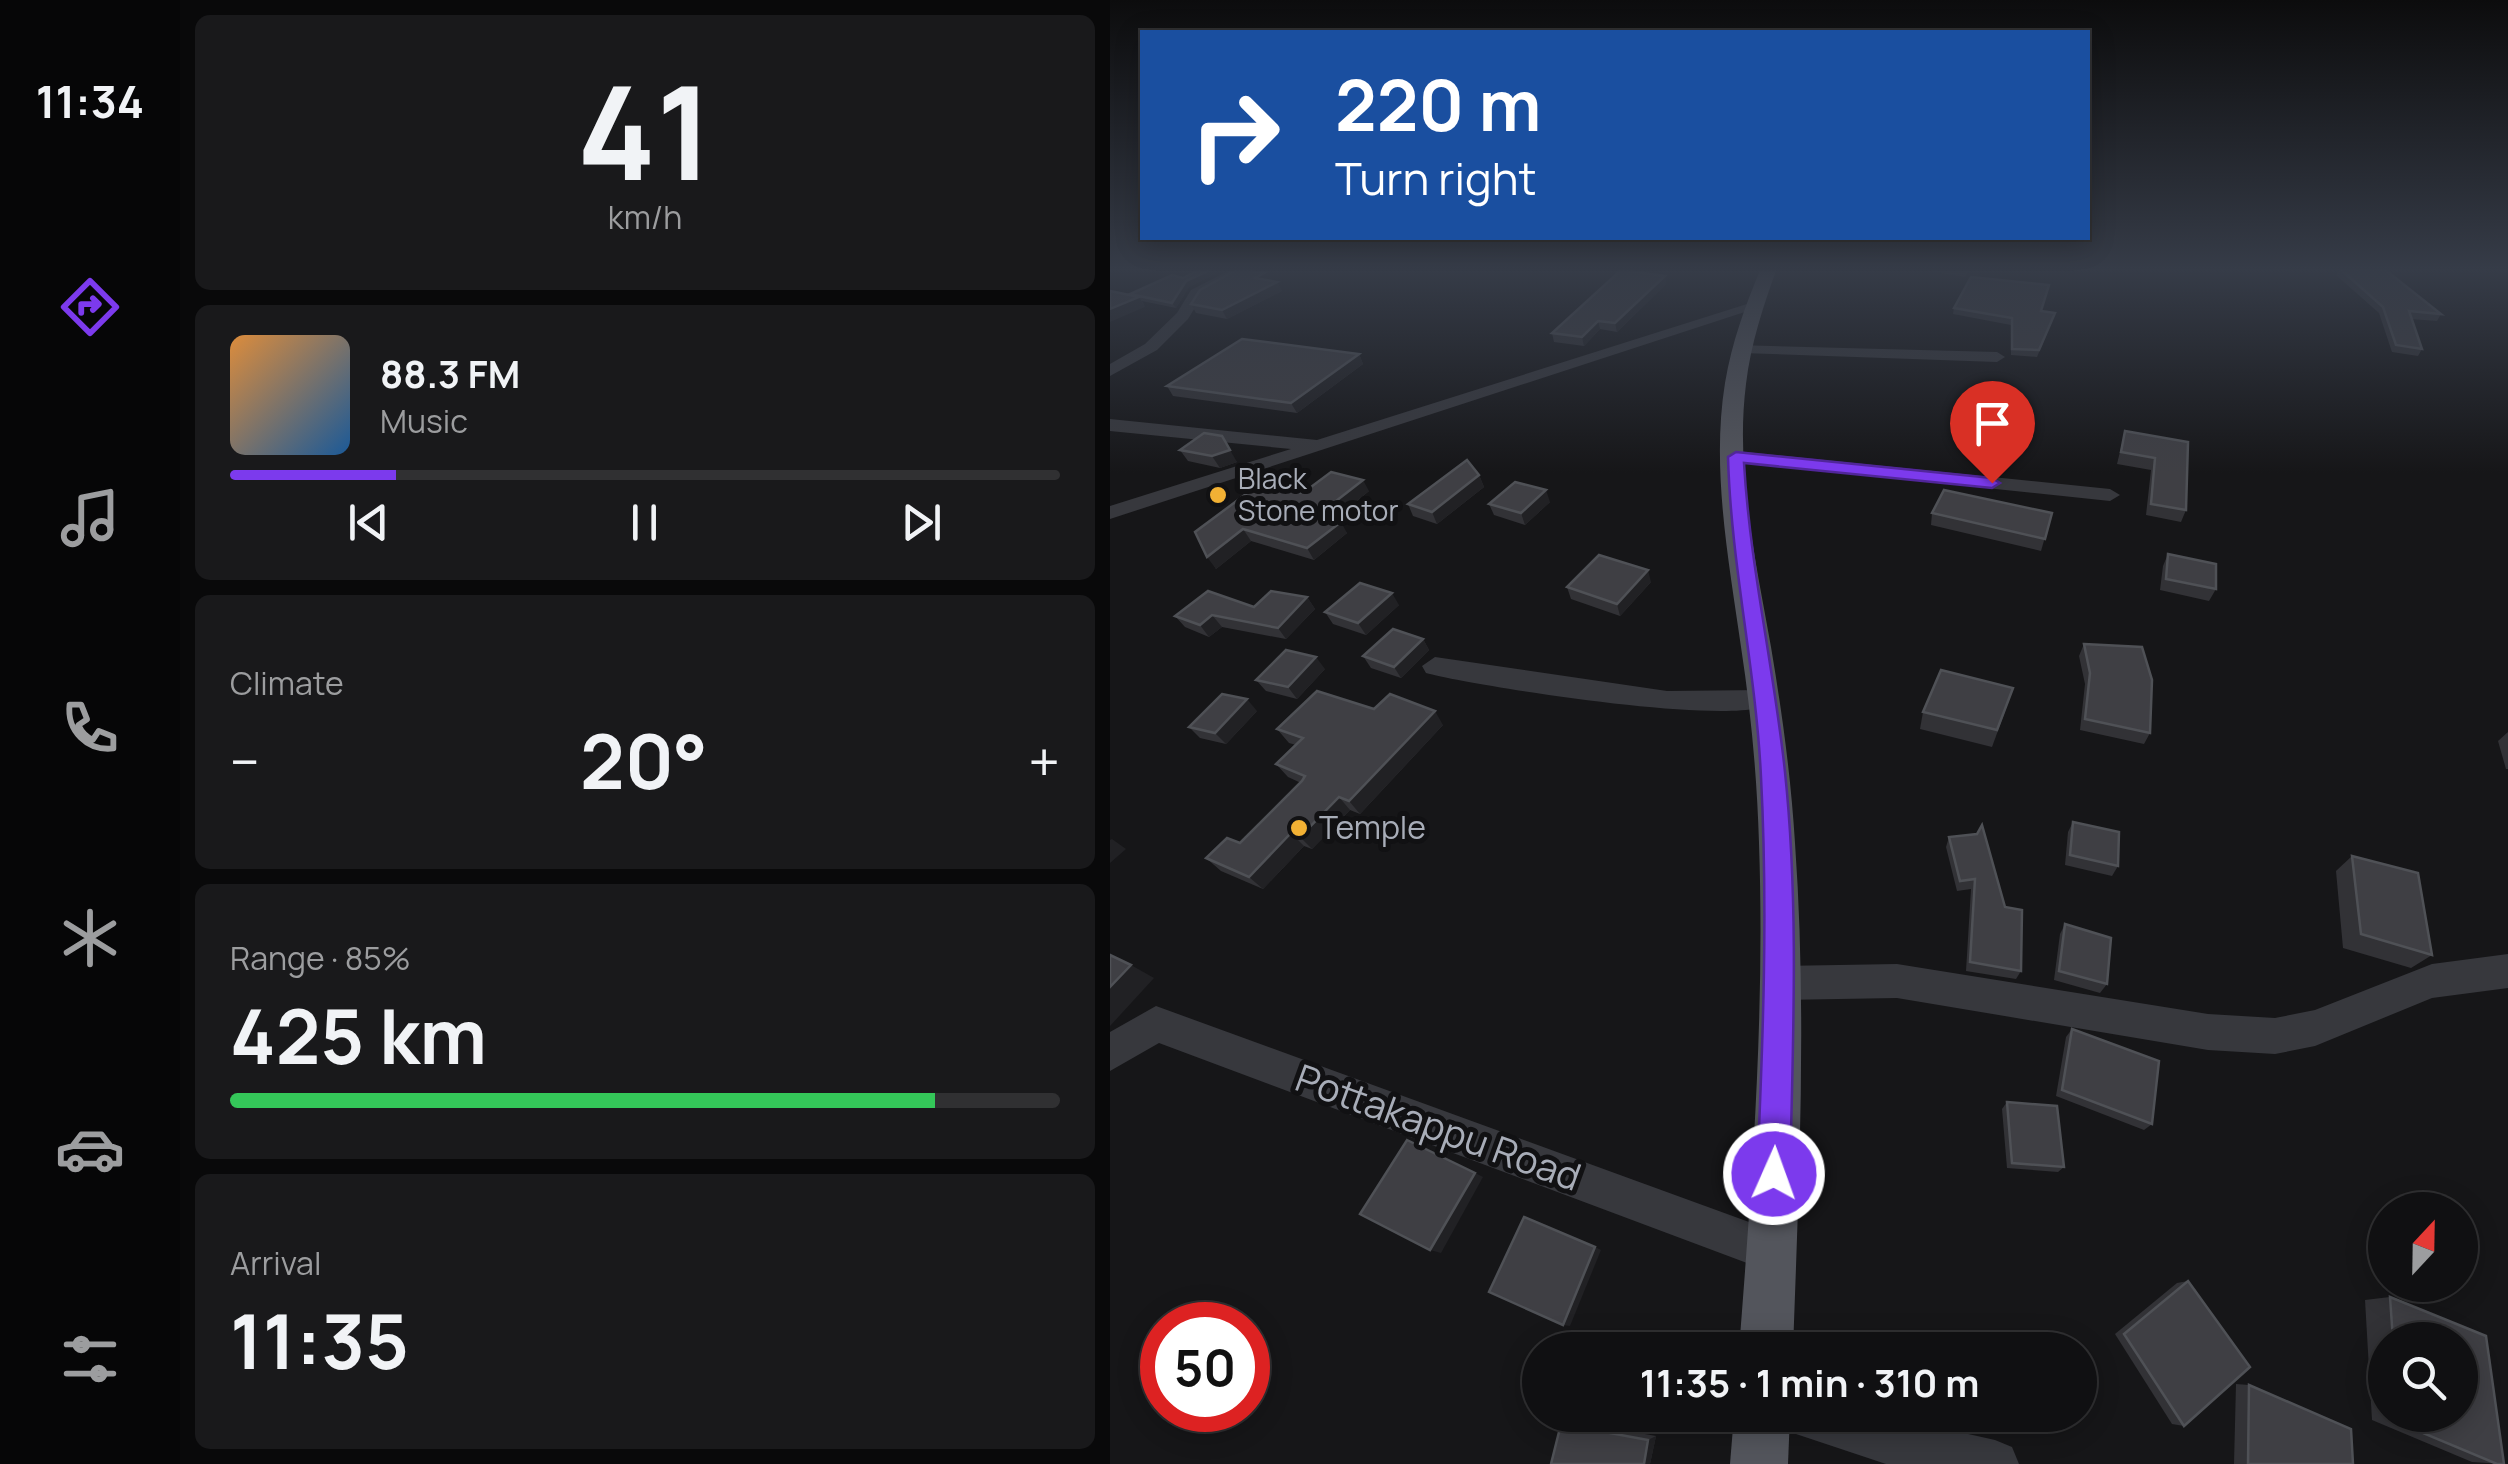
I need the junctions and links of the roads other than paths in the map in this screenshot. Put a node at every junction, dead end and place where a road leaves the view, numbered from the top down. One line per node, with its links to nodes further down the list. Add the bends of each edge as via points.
1 (1162, 336): 6 (street)
2 (1662, 336): 8 (street)
3 (1745, 336): 4 (main road)
4 (1742, 348): 5 (street); 9 (main road)
5 (1997, 358)
6 (1110, 371)
7 (1110, 426): 8 (street)
8 (1324, 446): 12 (street)
9 (1736, 457): 11 (street); 15 (main road)
10 (1110, 494): 12 (street)
11 (2110, 495)
12 (1142, 502): 13 (street)
13 (1110, 513)
14 (1435, 666): 15 (street, via 1667,701)
15 (1763, 700): 17 (main road, via 1773,773)
16 (2508, 971): 17 (street, via 2432,982 2315,1028 2275,1036 2189,1029 1897,981)
17 (1780, 983): 19 (main road)
18 (1110, 1053): 19 (street, Pottakappu Road, via 1156,1024)
19 (1771, 1251): 20 (main road)
20 (1767, 1332)
21 (1761, 1432): 23 (main road)
22 (1861, 1432): 24 (street)
23 (1760, 1464)
24 (1995, 1464)

